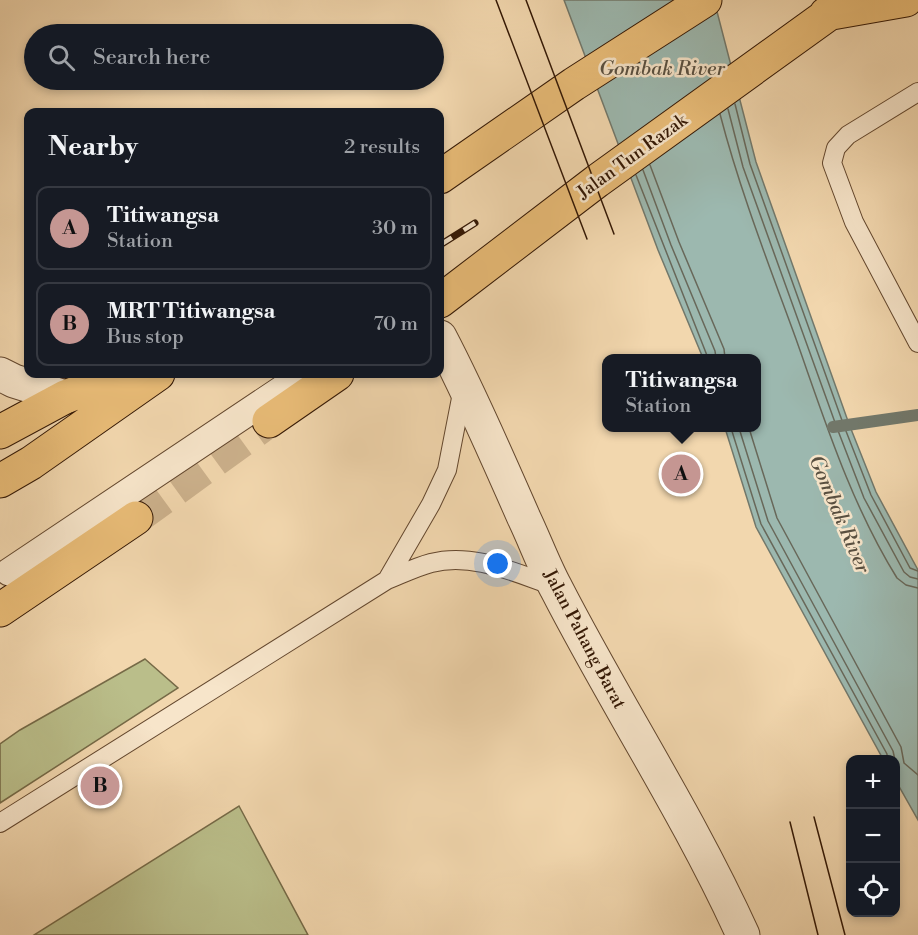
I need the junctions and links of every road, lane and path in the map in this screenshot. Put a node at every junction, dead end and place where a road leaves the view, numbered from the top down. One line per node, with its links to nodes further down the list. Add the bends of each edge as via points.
1 (669, 0): 5 (main road)
2 (705, 0): 5 (main road)
3 (906, 0): 4 (main road, Jalan Tun Razak)
4 (837, 7): 8 (main road, Jalan Tun Razak)
5 (574, 84): 7 (main road)
6 (918, 92): 9 (lane, via 848,135 836,148 832,163 855,222)
7 (444, 174)
8 (444, 298)
9 (918, 343)
10 (444, 345): 16 (street, Jalan Pahang Barat)
11 (0, 374): 17 (street)
12 (117, 378): 17 (main road)
13 (152, 378): 20 (main road)
14 (299, 378): 22 (street)
15 (331, 378): 18 (main road)
16 (464, 383): 23 (lane, via 447,470); 24 (street, Jalan Pahang Barat)
17 (65, 398): 19 (main road)
18 (269, 421)
19 (0, 432)
20 (0, 481)
21 (136, 518): 25 (main road)
22 (9, 572)
23 (387, 580): 24 (lane, via 432,563 455,560 478,561); 26 (lane)
24 (554, 586): 27 (street, Jalan Pahang Barat, via 678,804)
25 (0, 610)
26 (0, 823)
27 (743, 935)

